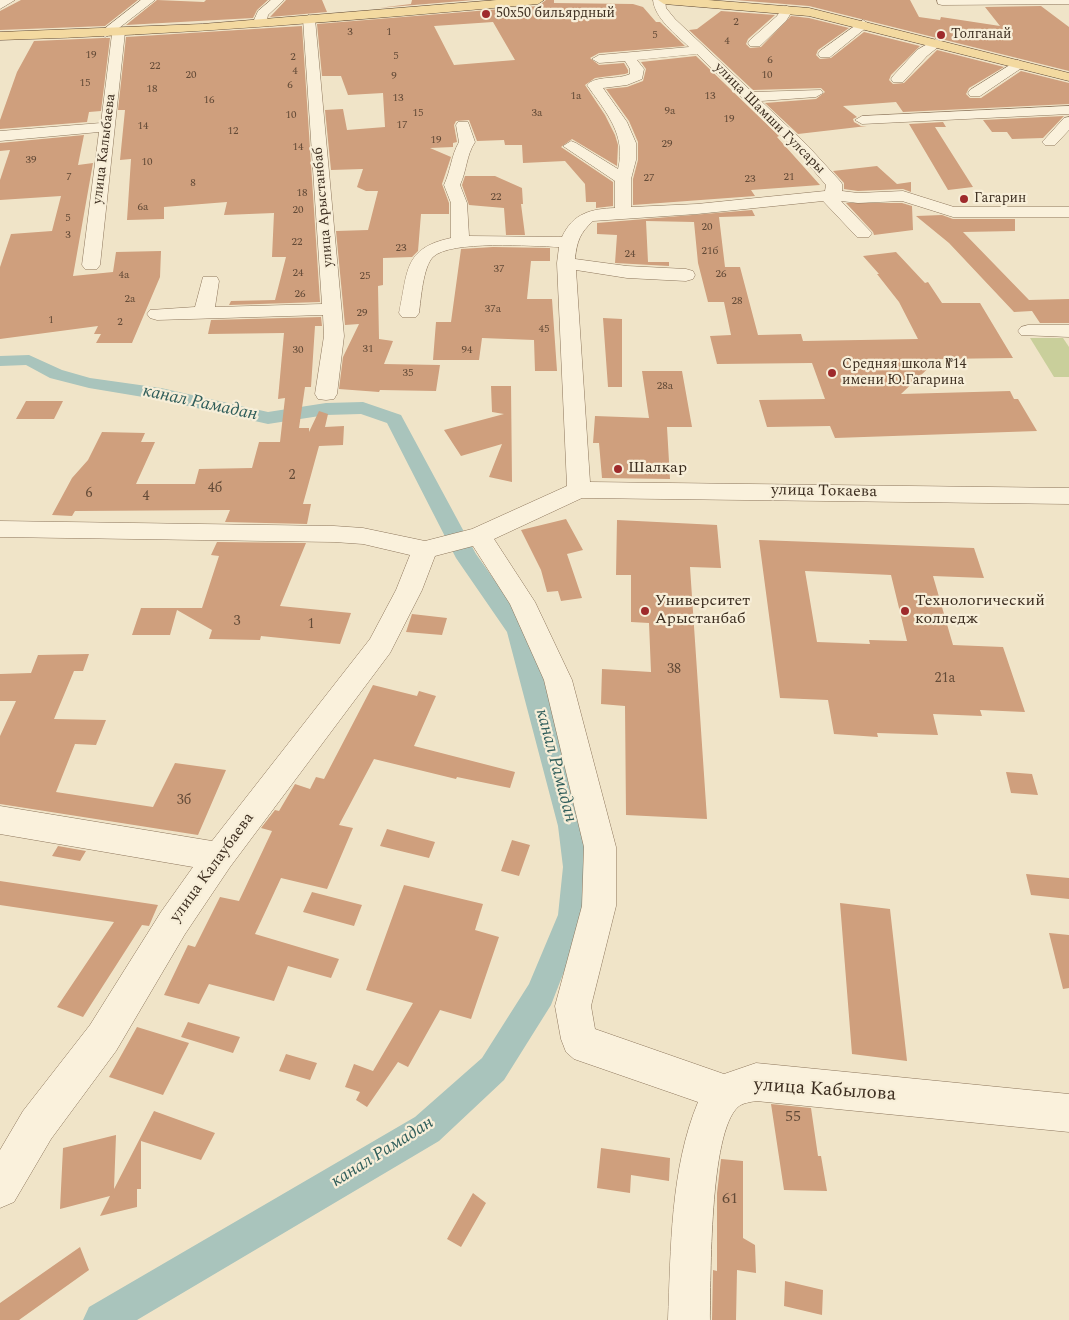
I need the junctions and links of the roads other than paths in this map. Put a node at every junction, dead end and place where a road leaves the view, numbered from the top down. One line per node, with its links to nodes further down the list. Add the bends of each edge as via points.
1 (9, 0): 10 (street)
2 (149, 0): 16 (street)
3 (278, 0): 14 (street, via 262,14)
4 (538, 0): 11 (main road)
5 (658, 0): 20 (street, улица Шамши Гулсары, via 664,14)
6 (664, 0): 9 (main road)
7 (1069, 0): 8 (street)
8 (942, 1)
9 (773, 4): 12 (main road)
10 (0, 5)
11 (445, 5): 13 (main road)
12 (787, 10): 15 (main road); 19 (street)
13 (309, 19): 14 (main road); 49 (street, улица Арыстанбаб)
14 (262, 22): 16 (main road)
15 (863, 24): 18 (main road); 21 (street)
16 (112, 32): 17 (main road); 34 (street, улица Калыбаева)
17 (0, 36)
18 (936, 43): 24 (main road); 26 (street)
19 (755, 44)
20 (700, 50): 22 (street); 29 (street, улица Шамши Гулсары)
21 (825, 54)
22 (628, 57): 23 (street); 38 (street, via 637,69 637,76 627,81 594,85 624,130 628,160)
23 (599, 59)
24 (1018, 64): 25 (main road); 28 (street)
25 (1069, 77)
26 (898, 79)
27 (816, 93): 29 (street)
28 (975, 93)
29 (748, 97): 39 (street, улица Шамши Гулсары, via 803,149 834,184)
30 (1069, 110): 31 (street)
31 (862, 120)
32 (1069, 121): 36 (street)
33 (463, 125): 43 (street, via 467,142 459,155 458,172 452,185 459,203)
34 (109, 127): 35 (street); 46 (street, улица Калыбаева)
35 (0, 136)
36 (1050, 142)
37 (571, 146): 38 (street)
38 (623, 179): 40 (street)
39 (830, 195): 40 (street, улица Шамши Гулсары, via 803,206); 41 (street, via 858,198 903,196 953,212); 42 (street)
40 (623, 212): 44 (street, улица Шамши Гулсары, via 587,217 574,229)
41 (1069, 212)
42 (863, 233)
43 (460, 241): 44 (street); 51 (street, via 434,246 424,254)
44 (568, 242): 45 (street, улица Шамши Гулсары)
45 (566, 263): 47 (street, via 627,272); 56 (street, улица Шамши Гулсары, via 576,334)
46 (90, 265)
47 (686, 275)
48 (210, 281): 50 (street)
49 (332, 309): 50 (street); 55 (street, улица Арыстанбаб, via 334,336)
50 (204, 312): 52 (street)
51 (409, 313)
52 (157, 314)
53 (1028, 331): 54 (street)
54 (1069, 331)
55 (326, 394)
56 (579, 490): 57 (street, улица Токаева, via 1022,503); 59 (street)
57 (1069, 496)
58 (0, 529): 60 (street, via 334,534)
59 (478, 536): 60 (street); 63 (street, via 522,602 558,680 600,847 599,906 574,1006 579,1039 587,1046)
60 (432, 548): 62 (street, улица Калаубаева, via 375,653)
61 (0, 820): 62 (street)
62 (219, 857): 65 (street, улица Калаубаева, via 173,923 103,1038 37,1125)
63 (726, 1093): 64 (street, улица Кабылова, via 756,1082); 66 (street, via 717,1103 698,1164)
64 (1069, 1113)
65 (0, 1188)
66 (688, 1320)

